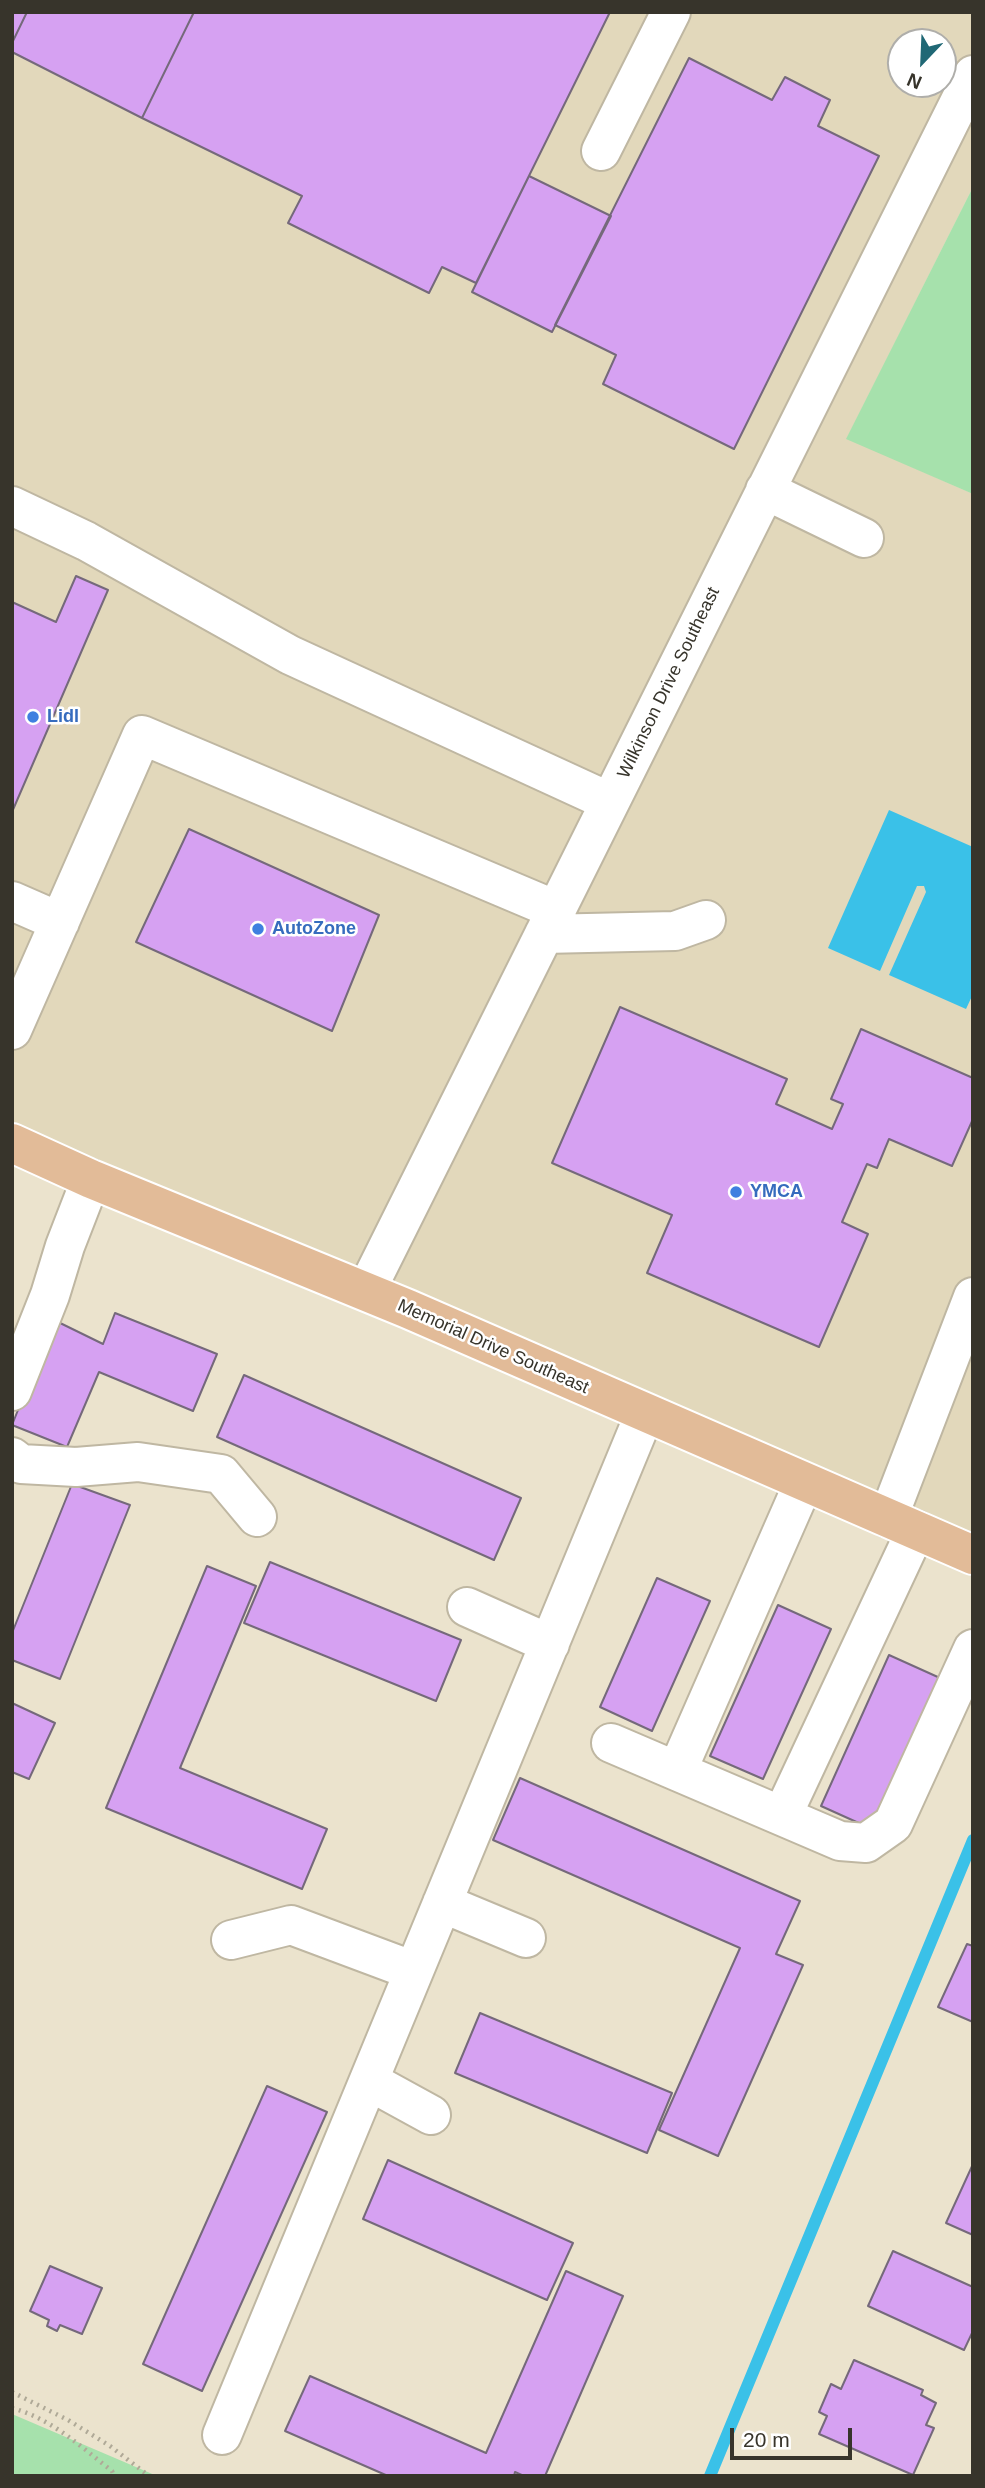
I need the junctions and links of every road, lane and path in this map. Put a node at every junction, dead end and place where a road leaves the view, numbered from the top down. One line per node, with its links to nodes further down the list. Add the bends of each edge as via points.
1 (671, 12): 3 (street)
2 (973, 75): 4 (street, Wilkinson Drive Southeast)
3 (601, 151)
4 (765, 490): 6 (street); 7 (street, Wilkinson Drive Southeast)
5 (12, 506): 7 (street, via 86,541 290,655)
6 (864, 538)
7 (610, 802): 11 (street, Wilkinson Drive Southeast)
8 (12, 901): 10 (street)
9 (706, 920): 11 (street, via 675,931)
10 (60, 922): 11 (street, via 142,735); 12 (street)
11 (550, 922): 15 (street, Wilkinson Drive Southeast)
12 (12, 1030)
13 (12, 1143): 14 (main road, Memorial Drive Southeast)
14 (91, 1179): 15 (main road, Memorial Drive Southeast); 17 (street)
15 (366, 1291): 18 (main road, Memorial Drive Southeast)
16 (973, 1297): 22 (street)
17 (12, 1391)
18 (646, 1413): 20 (main road, Memorial Drive Southeast); 25 (street)
19 (12, 1457): 21 (street, via 21,1464 76,1467 138,1462 221,1474)
20 (804, 1482): 22 (main road, Memorial Drive Southeast); 28 (street)
21 (257, 1517)
22 (902, 1524): 23 (main road, Memorial Drive Southeast); 29 (street)
23 (973, 1555)
24 (467, 1608): 25 (street)
25 (550, 1644): 30 (street)
26 (973, 1649): 29 (street, via 893,1824 866,1843 840,1841)
27 (611, 1743): 28 (street)
28 (677, 1771): 29 (street)
29 (782, 1816)
30 (442, 1903): 31 (street); 33 (street)
31 (526, 1938)
32 (231, 1940): 33 (street, via 291,1925)
33 (414, 1971): 34 (street)
34 (369, 2081): 35 (street); 38 (street)
35 (431, 2115)
36 (12, 2392): 40 (path, via 68,2420)
37 (12, 2408): 39 (path, via 52,2424)
38 (222, 2435)
39 (114, 2476)
40 (149, 2476)

